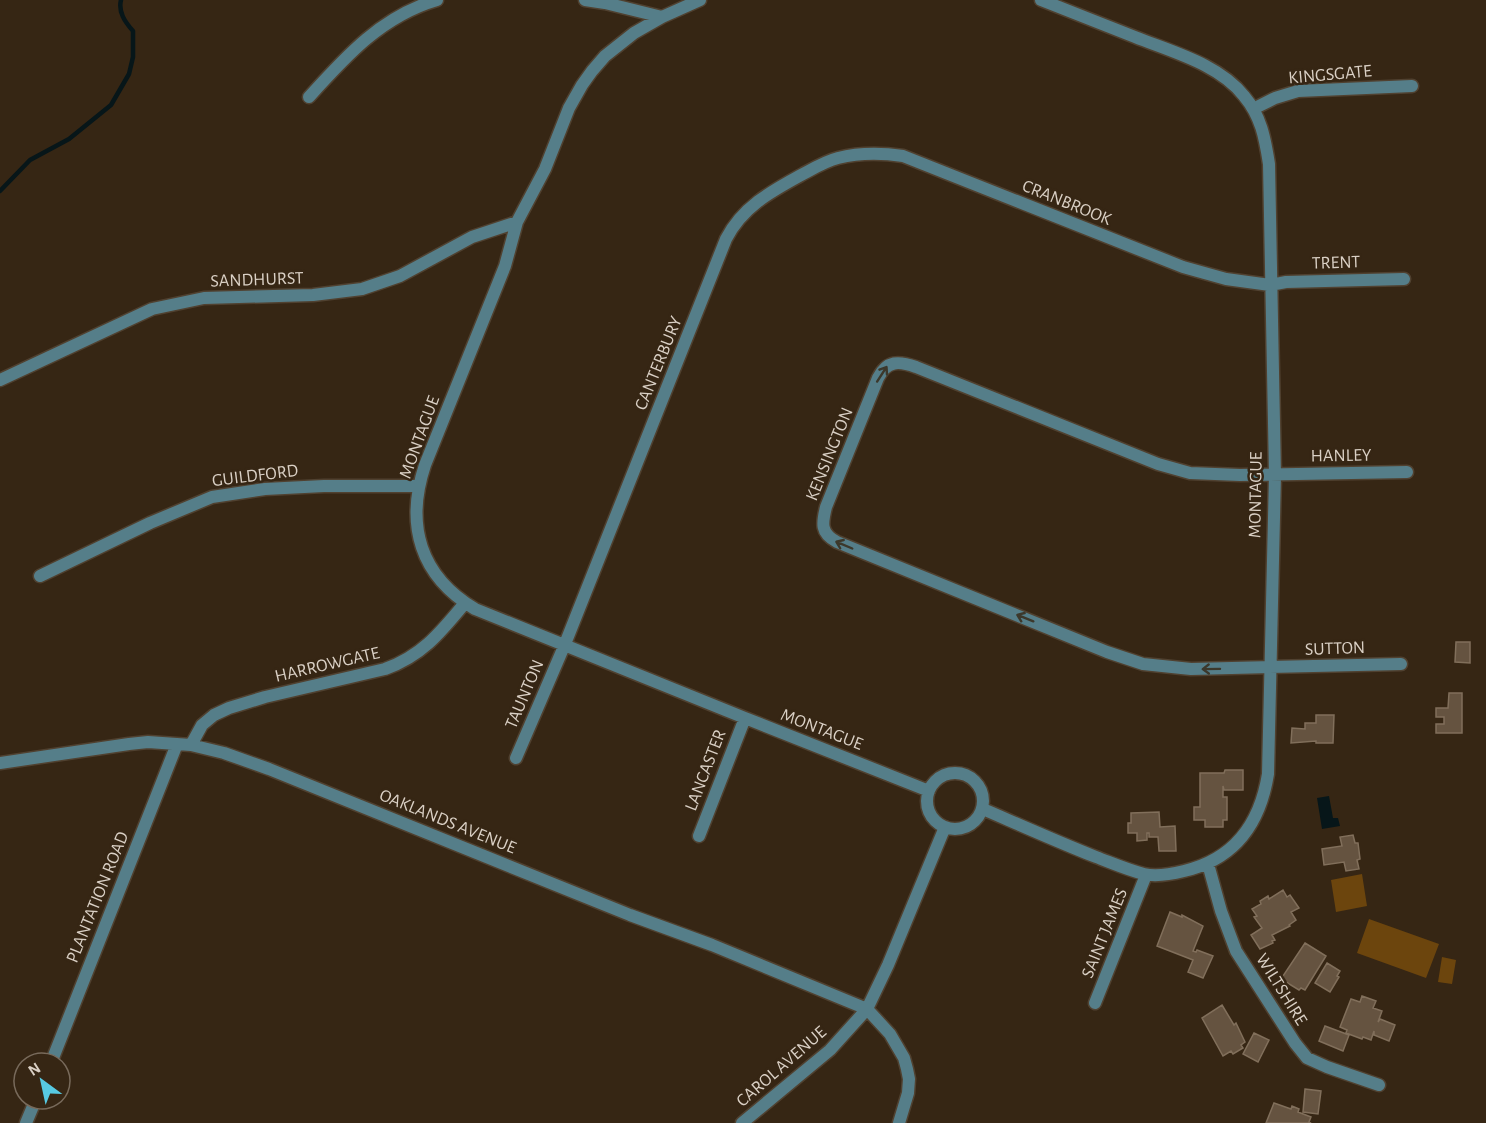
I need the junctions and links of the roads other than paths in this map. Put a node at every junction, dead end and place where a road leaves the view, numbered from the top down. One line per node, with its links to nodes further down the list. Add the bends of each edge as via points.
1 (437, 0): 7 (street, via 410,10 374,32)
2 (585, 0): 5 (street)
3 (700, 0): 5 (street, MONTAGUE)
4 (1041, 0): 8 (street, MONTAGUE, via 1207,67 1231,83)
5 (662, 17): 10 (street, MONTAGUE, via 620,43 592,71 569,108 545,168)
6 (1412, 86): 8 (street, KINGSGATE, via 1298,91)
7 (309, 97)
8 (1253, 109): 12 (street, MONTAGUE, via 1265,135 1269,164)
9 (852, 156): 12 (street, CRANBROOK, via 882,154 910,158 1183,267 1206,275); 19 (street, CANTERBURY, via 836,159 772,191 732,228)
10 (517, 222): 13 (street, SANDHURST, via 472,237 400,276 362,289 314,295 204,298 152,309); 16 (street, MONTAGUE, via 505,266)
11 (1404, 279): 12 (street, TRENT)
12 (1270, 285): 15 (street, MONTAGUE)
13 (0, 380)
14 (1407, 472): 15 (street, HANLEY)
15 (1275, 475): 21 (street, MONTAGUE); 21 (street, KENSINGTON, one-way to 15, via 1191,669 1143,664 837,542 826,534 822,522 878,378 885,367 902,362 1158,464 1190,473)
16 (418, 486): 17 (street, GUILDFORD, via 324,486 218,496 175,511); 18 (street, MONTAGUE, via 420,544 435,574)
17 (40, 576)
18 (465, 603): 19 (street, MONTAGUE); 24 (street, HARROWGATE, via 437,636 400,664 229,708 202,725)
19 (565, 644): 22 (street, MONTAGUE); 25 (street, TAUNTON)
20 (1401, 664): 21 (street, SUTTON)
21 (1269, 668): 31 (street, MONTAGUE, via 1268,762 1263,798 1243,836)
22 (745, 718): 27 (street, MONTAGUE); 30 (street, LANCASTER)
23 (177, 744): 24 (street, OAKLANDS AVENUE); 26 (street, OAKLANDS AVENUE, via 129,744); 35 (street, PLANTATION ROAD)
24 (191, 745): 34 (street, OAKLANDS AVENUE, via 224,753 346,798)
25 (516, 758)
26 (0, 763)
27 (929, 791): 28 (street, via 934,783 950,774 968,776 981,789); 29 (street, via 928,808 937,823)
28 (982, 809): 29 (street, via 963,828); 32 (street, MONTAGUE)
29 (945, 827): 34 (street, CAROL AVENUE)
30 (699, 836)
31 (1208, 864): 32 (street, MONTAGUE, via 1173,874); 36 (street, WILTSHIRE, via 1236,951 1295,1043 1307,1058)
32 (1146, 875): 33 (street, SAINT JAMES)
33 (1095, 1003)
34 (867, 1009): 37 (street, CAROL AVENUE, via 830,1050); 38 (street, via 890,1034 907,1069 908,1093)
35 (56, 1051)
36 (1379, 1085)
37 (742, 1123)
38 (898, 1123)

